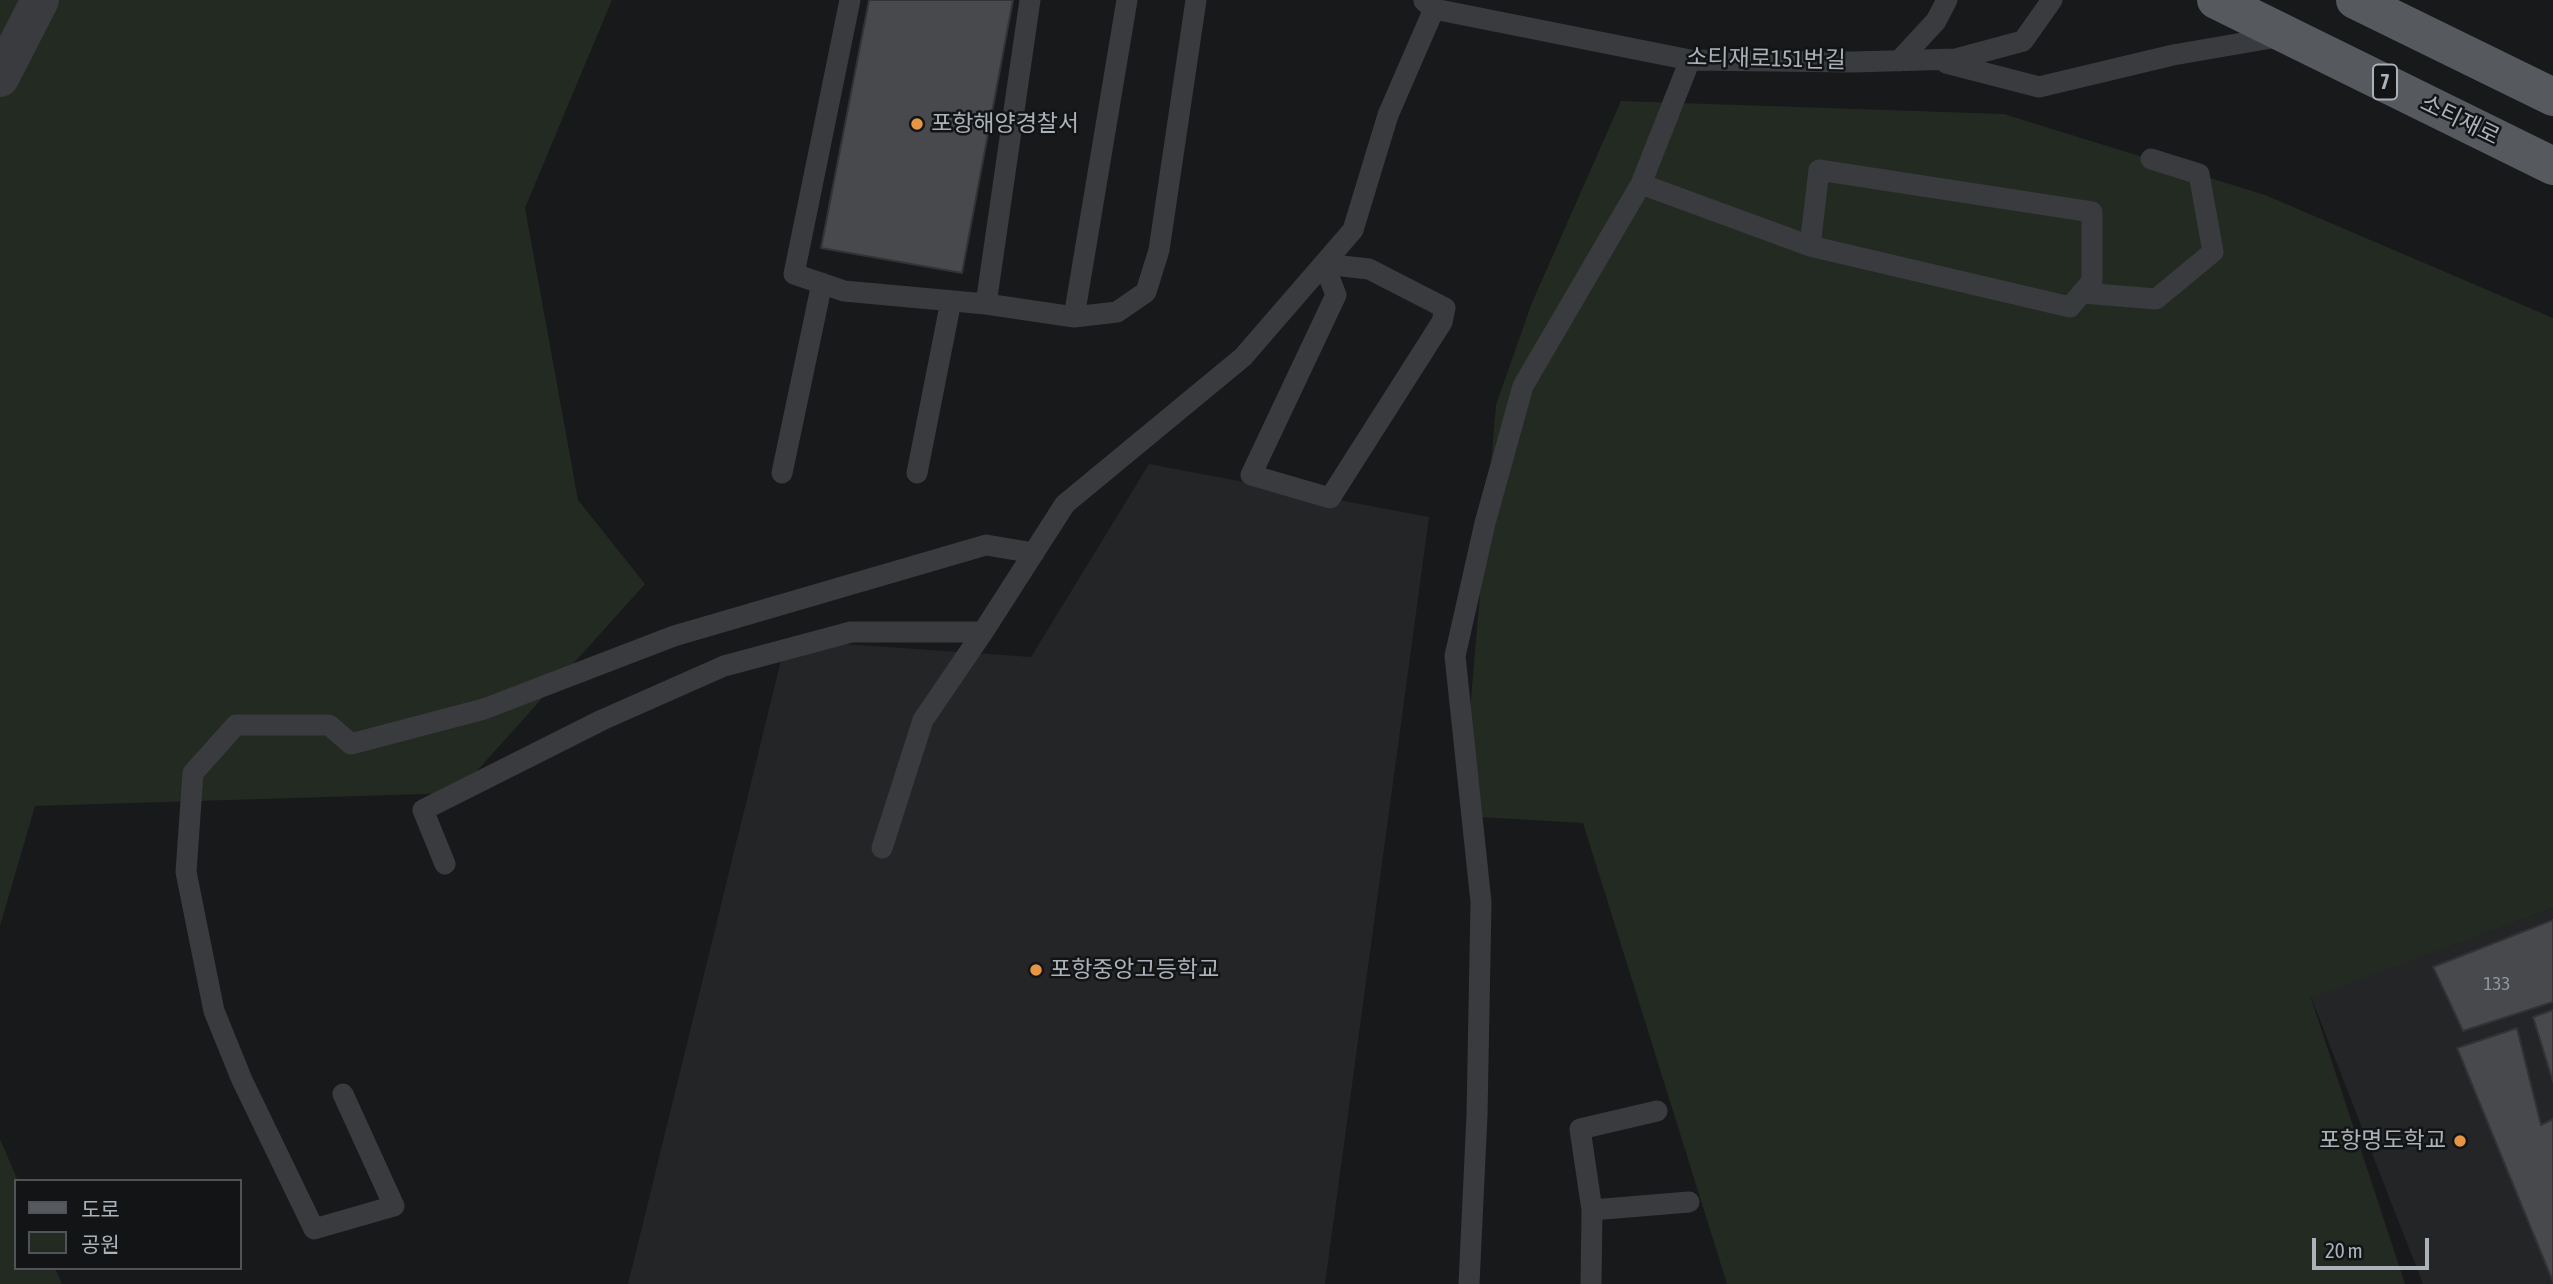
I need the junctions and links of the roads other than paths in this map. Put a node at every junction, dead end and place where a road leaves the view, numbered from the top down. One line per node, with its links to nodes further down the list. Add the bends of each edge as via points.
1 (40, 0): 15 (street)
2 (850, 0): 22 (lane, via 794,274)
3 (1030, 0): 25 (lane)
4 (1127, 0): 26 (lane)
5 (1196, 0): 26 (lane, via 1159,250 1146,292 1117,313)
6 (1947, 0): 14 (lane, via 1936,22)
7 (2052, 0): 12 (lane, 소티재로151번길, via 2023,41 1956,59)
8 (2216, 0): 11 (main road, 소티재로 / 7)
9 (2354, 0): 16 (main road)
10 (1428, 4): 13 (lane, 소티재로151번길); 21 (lane, via 1353,230)
11 (2290, 35): 12 (lane, via 2173,55 2039,87); 18 (main road, 소티재로 / 7)
12 (1934, 59): 14 (lane, 소티재로151번길)
13 (1690, 60): 14 (lane, 소티재로151번길); 19 (lane)
14 (1899, 61)
15 (0, 78)
16 (2553, 97)
17 (2151, 159): 23 (lane, via 2199,174 2213,252 2156,299)
18 (2553, 166)
19 (1641, 184): 20 (lane); 37 (lane, via 1523,386 1455,656 1481,902)
20 (1810, 246): 23 (lane, via 2070,307); 23 (lane, via 1819,170 2092,212 2092,281)
21 (1324, 264): 21 (lane, via 1336,295 1251,475 1331,498 1442,322 1445,308 1369,269); 29 (lane, via 1243,357 1065,504)
22 (822, 284): 24 (lane, via 844,291); 27 (lane)
23 (2082, 293)
24 (951, 301): 25 (lane); 28 (lane)
25 (986, 304): 26 (lane)
26 (1074, 317)
27 (782, 472)
28 (916, 473)
29 (1034, 553): 30 (lane); 33 (lane, via 986,545 674,636 484,709 351,744 329,725 236,725 193,773 186,872 214,1011 314,1229 394,1206)
30 (983, 632): 31 (lane, via 923,720); 32 (lane, via 852,632 712,671 602,720 423,810)
31 (882, 848)
32 (445, 864)
33 (343, 1094)
34 (1657, 1111): 36 (lane, via 1580,1129)
35 (1689, 1202): 36 (lane)
36 (1592, 1210): 38 (lane)
37 (1469, 1284)
38 (1591, 1284)

